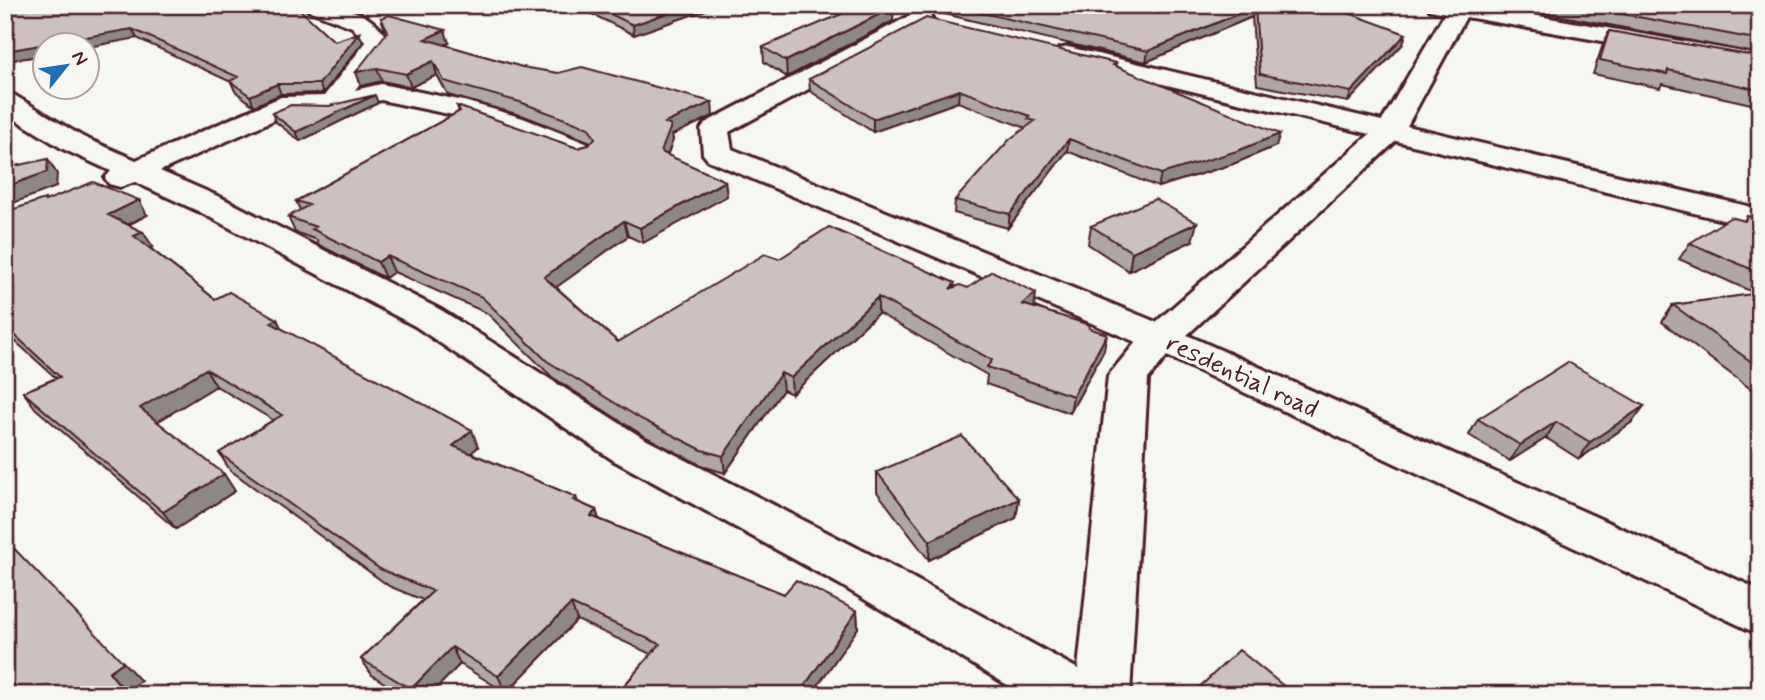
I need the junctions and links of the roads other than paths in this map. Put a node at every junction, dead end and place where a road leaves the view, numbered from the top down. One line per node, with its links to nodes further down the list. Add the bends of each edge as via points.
1 (316, 5): 9 (street, via 358,19 378,42)
2 (1452, 6): 7 (street); 10 (street)
3 (888, 11): 4 (street)
4 (921, 19): 5 (street); 15 (street, resdential road, via 715,129 719,154)
5 (947, 25)
6 (1040, 48): 10 (street)
7 (1760, 62)
8 (5, 101): 12 (street, via 73,143)
9 (332, 104): 11 (street, via 381,92 412,97 513,124); 12 (street, via 290,103)
10 (1390, 131): 14 (street); 15 (street)
11 (581, 151)
12 (136, 172): 13 (street); 17 (street, via 211,205 428,318 628,449 856,570)
13 (97, 186)
14 (1760, 219)
15 (1161, 338): 16 (street, resdential road); 18 (street, via 1128,376)
16 (1760, 613)
17 (1074, 695)
18 (1103, 695)

